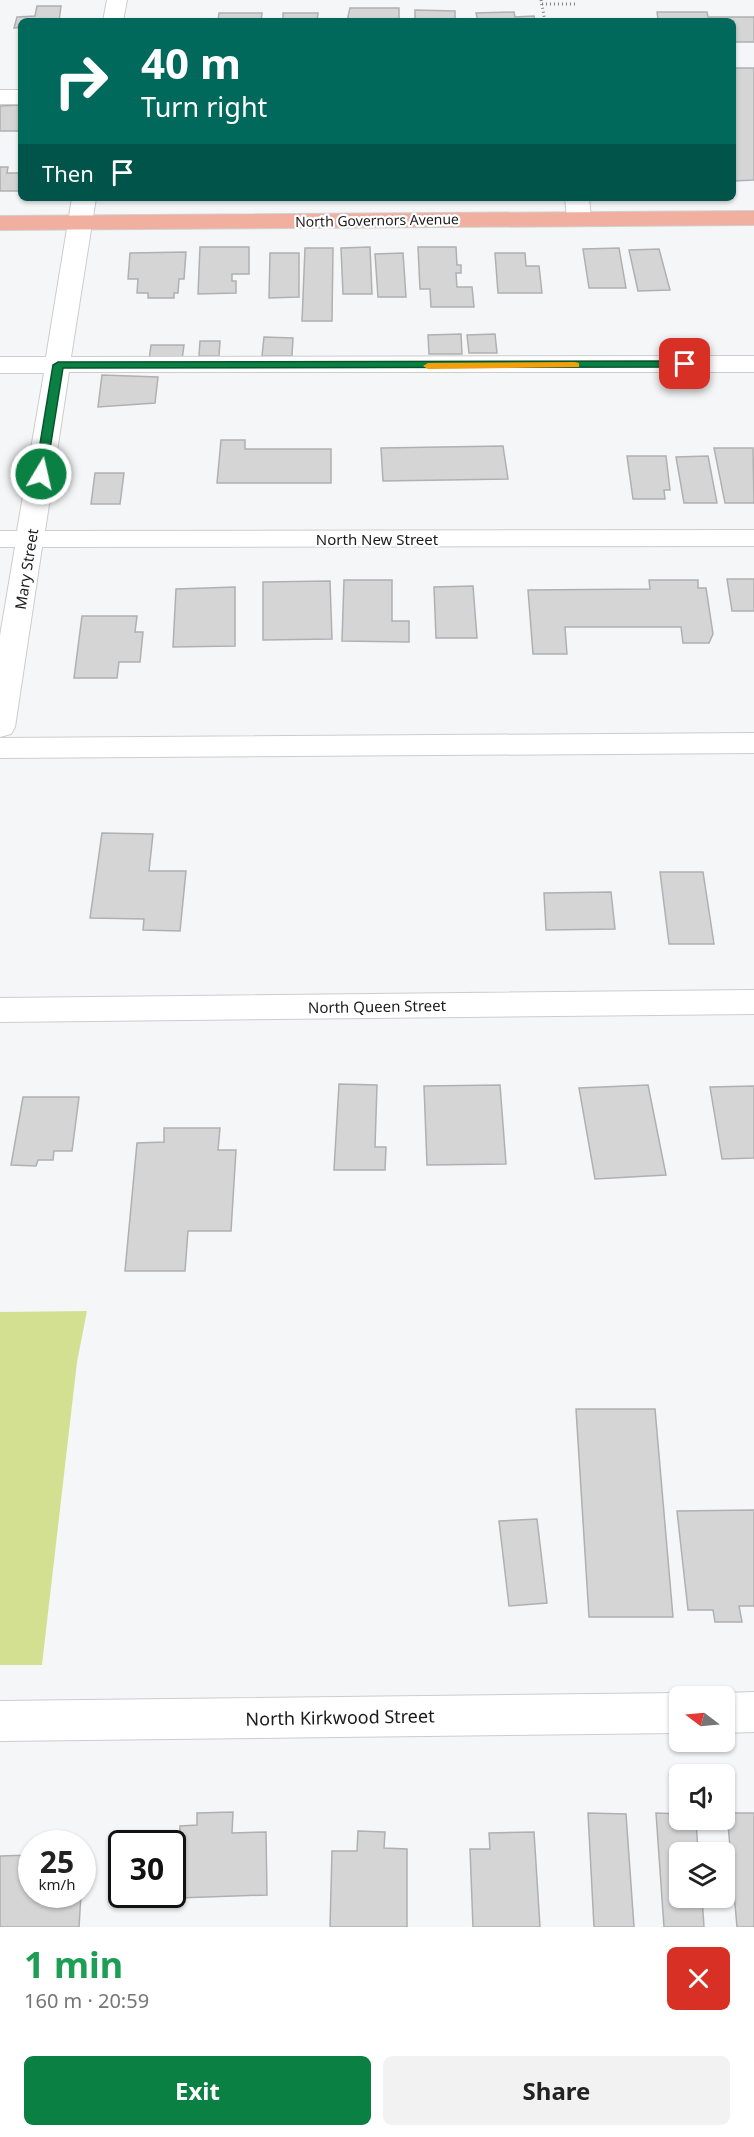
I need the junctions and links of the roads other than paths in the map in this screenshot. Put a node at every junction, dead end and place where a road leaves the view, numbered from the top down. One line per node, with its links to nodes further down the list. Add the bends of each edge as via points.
1 (117, 0): 2 (street)
2 (114, 18)
3 (0, 97): 4 (street)
4 (18, 97)
5 (578, 208): 6 (main road, North Governors Avenue); 7 (main road, North Governors Avenue)
6 (82, 210): 8 (main road, North Governors Avenue); 11 (street, Mary Street)
7 (754, 218)
8 (0, 223)
9 (754, 364): 11 (street)
10 (0, 365): 11 (street)
11 (58, 365): 13 (street, Mary Street)
12 (754, 538): 13 (street, North New Street)
13 (30, 539): 14 (street, North New Street); 15 (street, Mary Street)
14 (0, 540)
15 (0, 727)
16 (754, 743): 17 (street)
17 (0, 748)
18 (754, 1002): 19 (street, North Queen Street)
19 (0, 1010)
20 (754, 1712): 22 (street)
21 (669, 1713): 23 (street, North Kirkwood Street)
22 (735, 1713)
23 (0, 1721)

